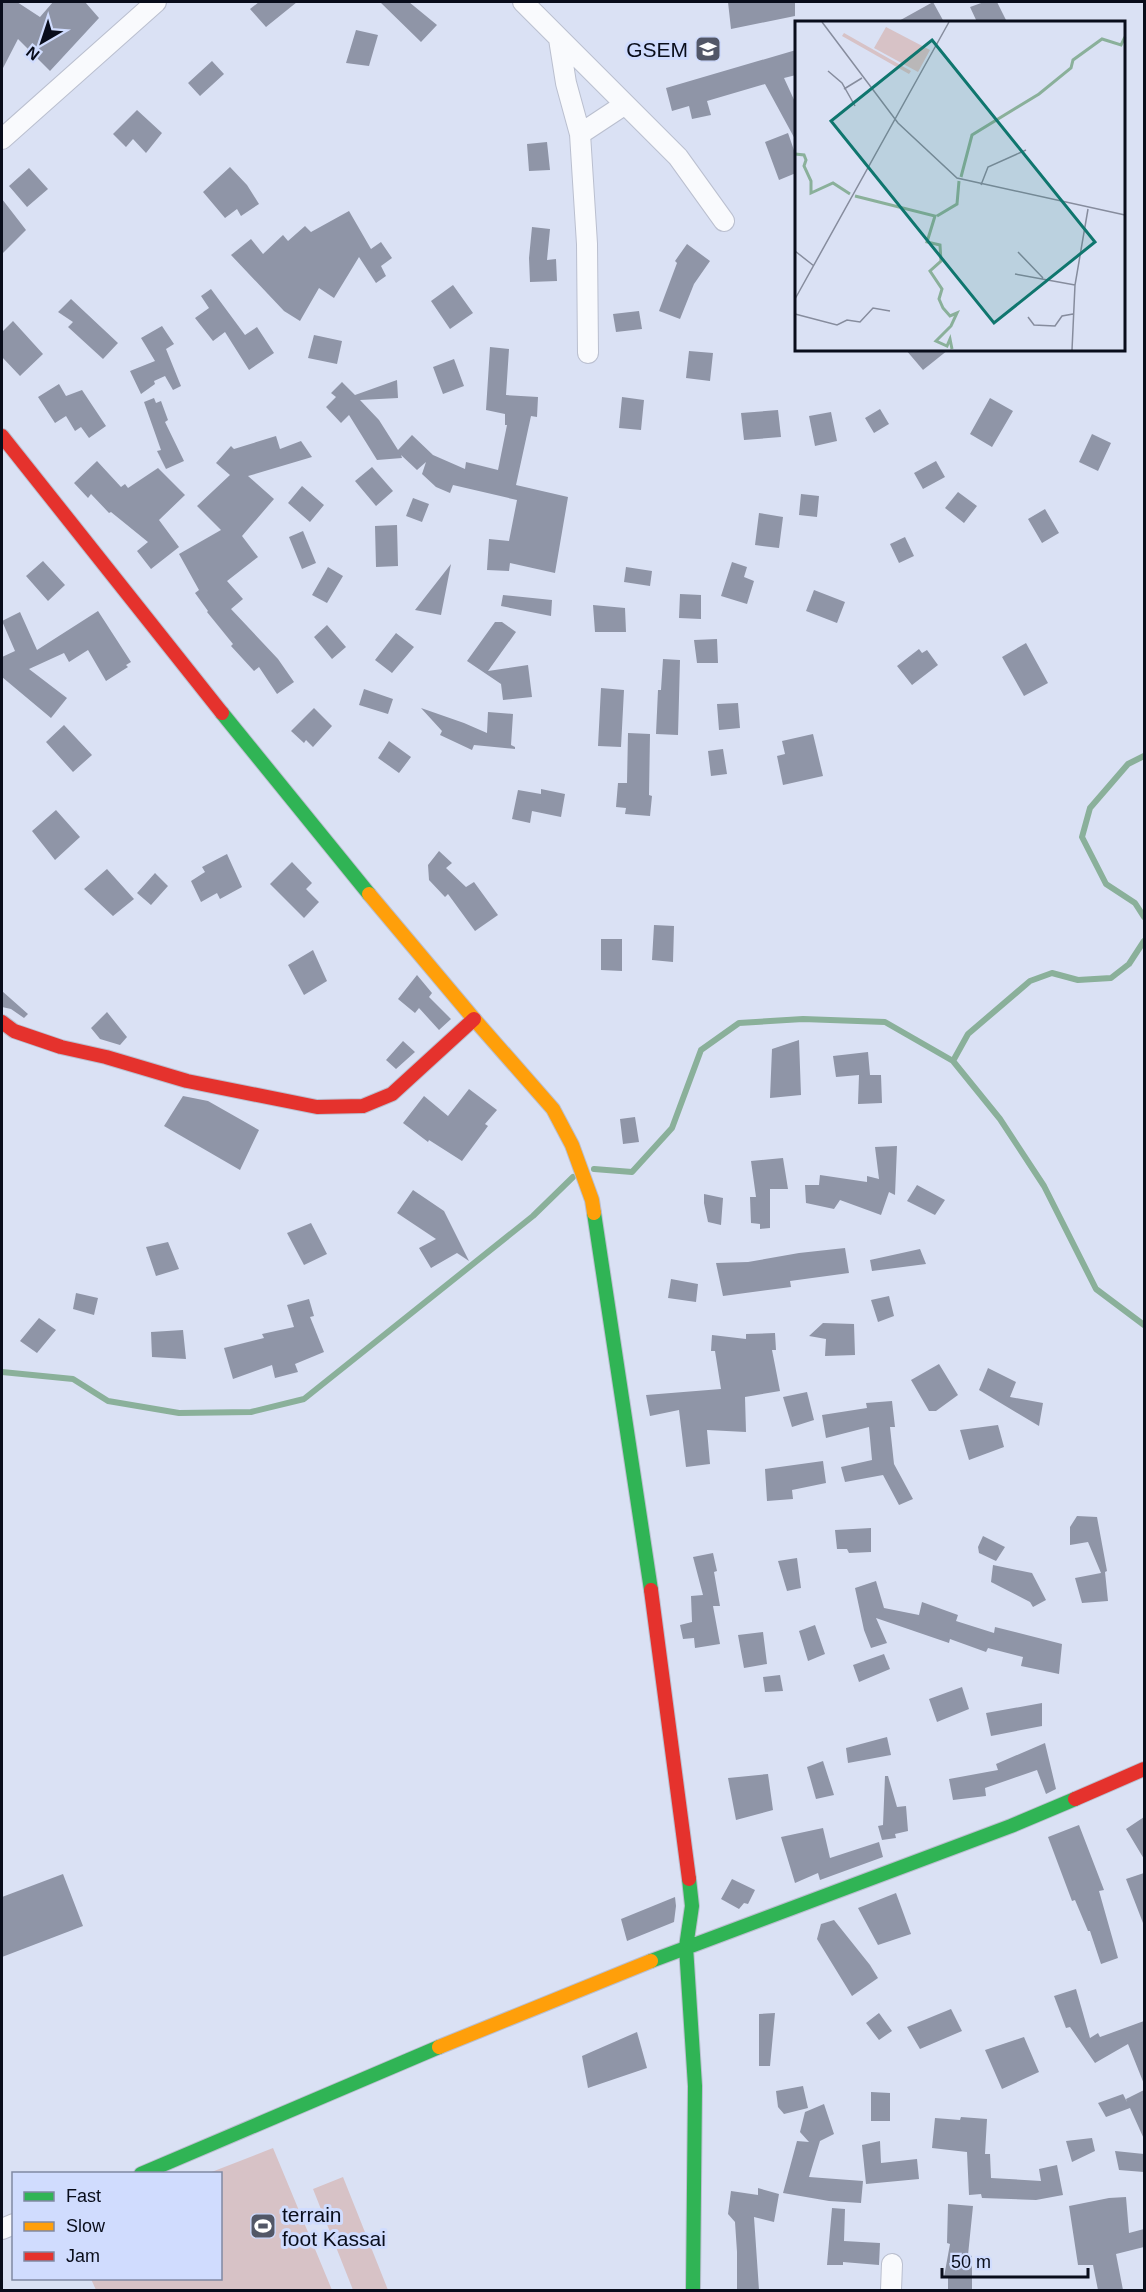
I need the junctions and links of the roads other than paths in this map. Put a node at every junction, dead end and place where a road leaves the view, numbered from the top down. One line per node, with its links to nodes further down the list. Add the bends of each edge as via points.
1 (156, 2): 6 (street)
2 (523, 2): 3 (street)
3 (560, 39): 4 (street); 5 (street, via 566,83)
4 (624, 105): 5 (street); 7 (street, via 678,157)
5 (580, 134): 8 (street)
6 (2, 139)
7 (724, 221)
8 (588, 353)
9 (2, 436): 10 (main road, via 294,804)
10 (474, 1019): 11 (main road, via 392,1094 363,1106 317,1107 187,1081 62,1047 14,1031); 13 (main road, via 553,1109 572,1145 592,1200 644,1534 692,1906)
11 (2, 1022)
12 (1144, 1769): 13 (main road, via 1011,1826)
13 (686, 1947): 14 (main road); 16 (main road, via 695,2086)
14 (146, 2172)
15 (892, 2264): 17 (street)
16 (693, 2290)
17 (891, 2290)

